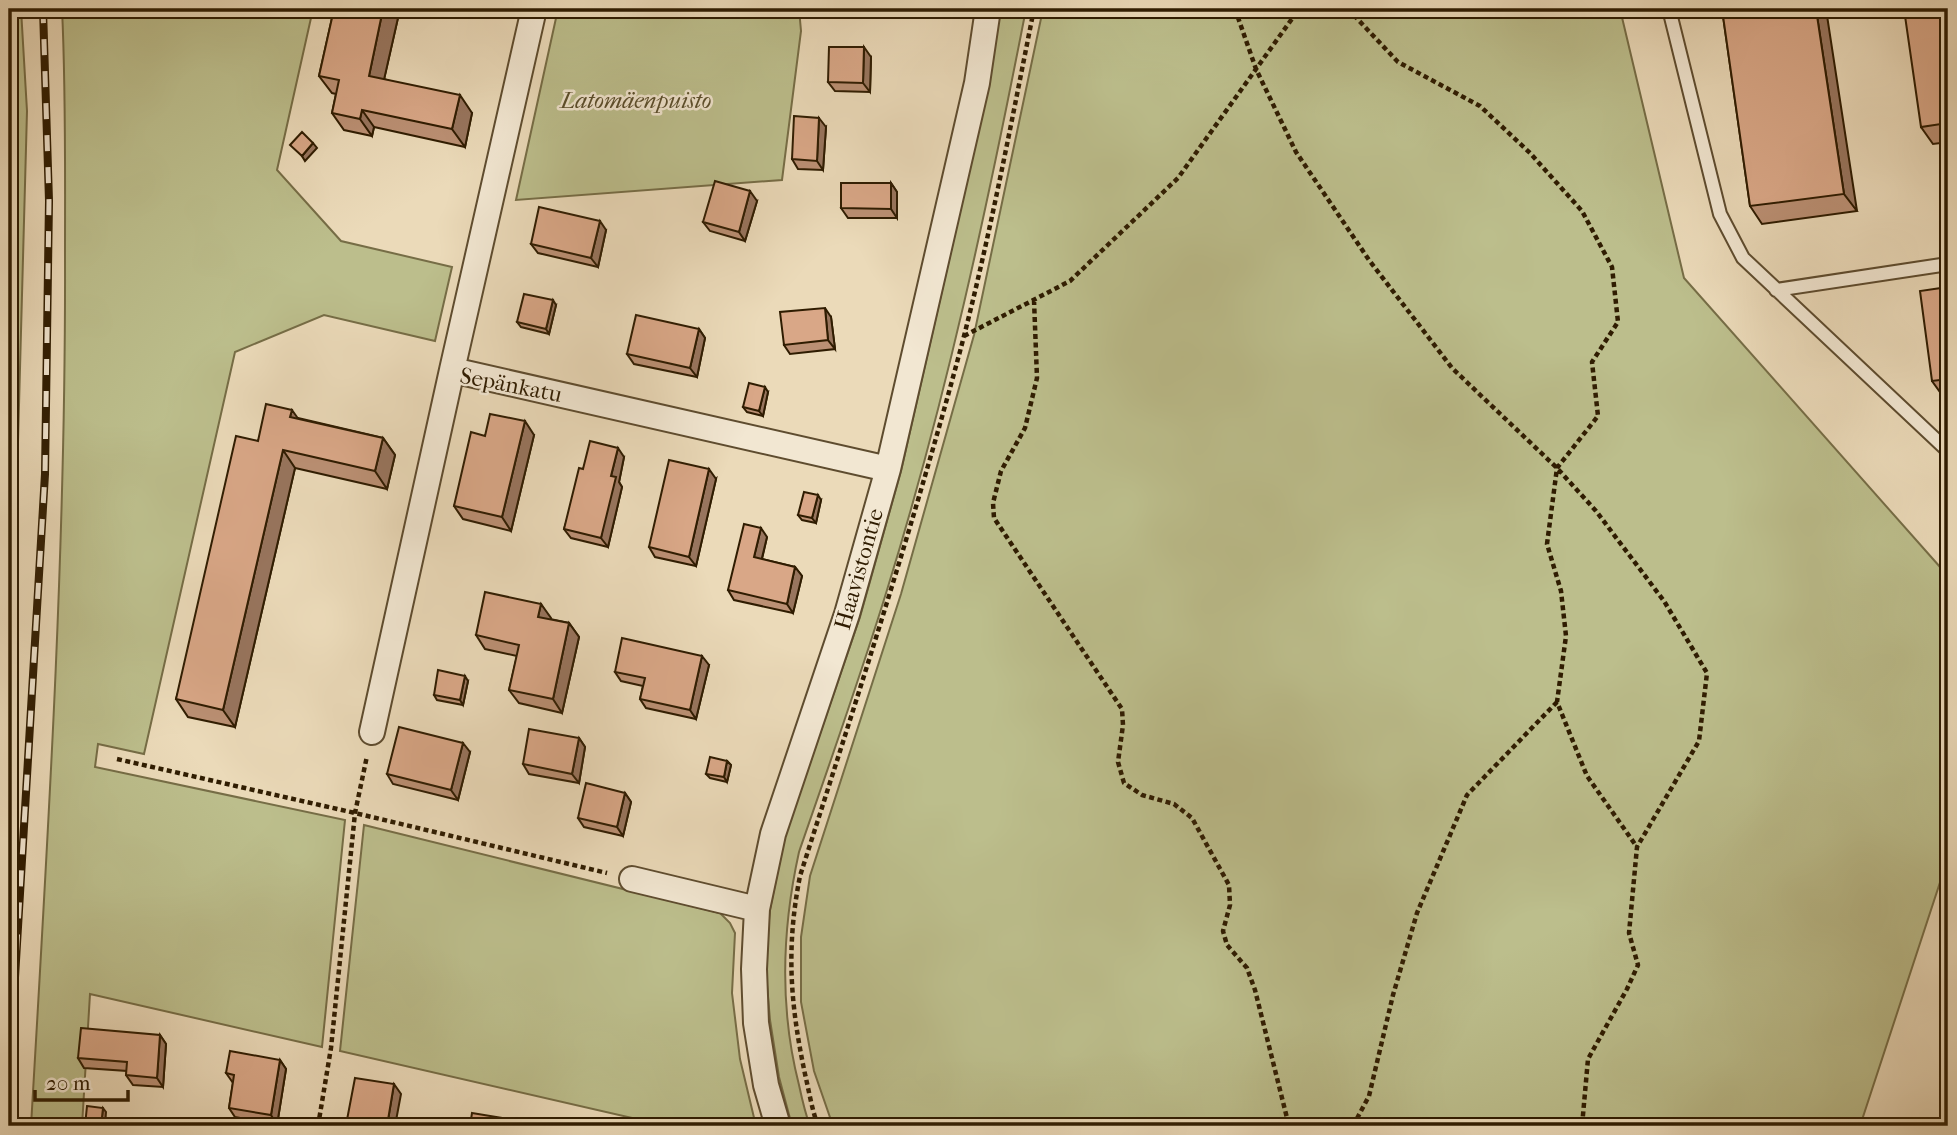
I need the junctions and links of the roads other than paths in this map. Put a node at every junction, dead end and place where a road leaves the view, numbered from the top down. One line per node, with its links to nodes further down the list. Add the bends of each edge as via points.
1 (534, 9): 6 (street)
2 (988, 9): 8 (street, Haavistontie, via 977,83)
3 (1669, 9): 5 (lane, via 1720,214 1743,258)
4 (1948, 264): 5 (lane)
5 (1776, 290): 7 (lane)
6 (452, 370): 8 (street, Sepänkatu); 9 (street, Sepänkatu)
7 (1948, 451)
8 (888, 469): 11 (street, Haavistontie, via 847,614 774,834)
9 (372, 732)
10 (632, 879): 11 (street)
11 (757, 909): 12 (street, Haavistontie, via 757,1023 766,1085)
12 (778, 1126)

